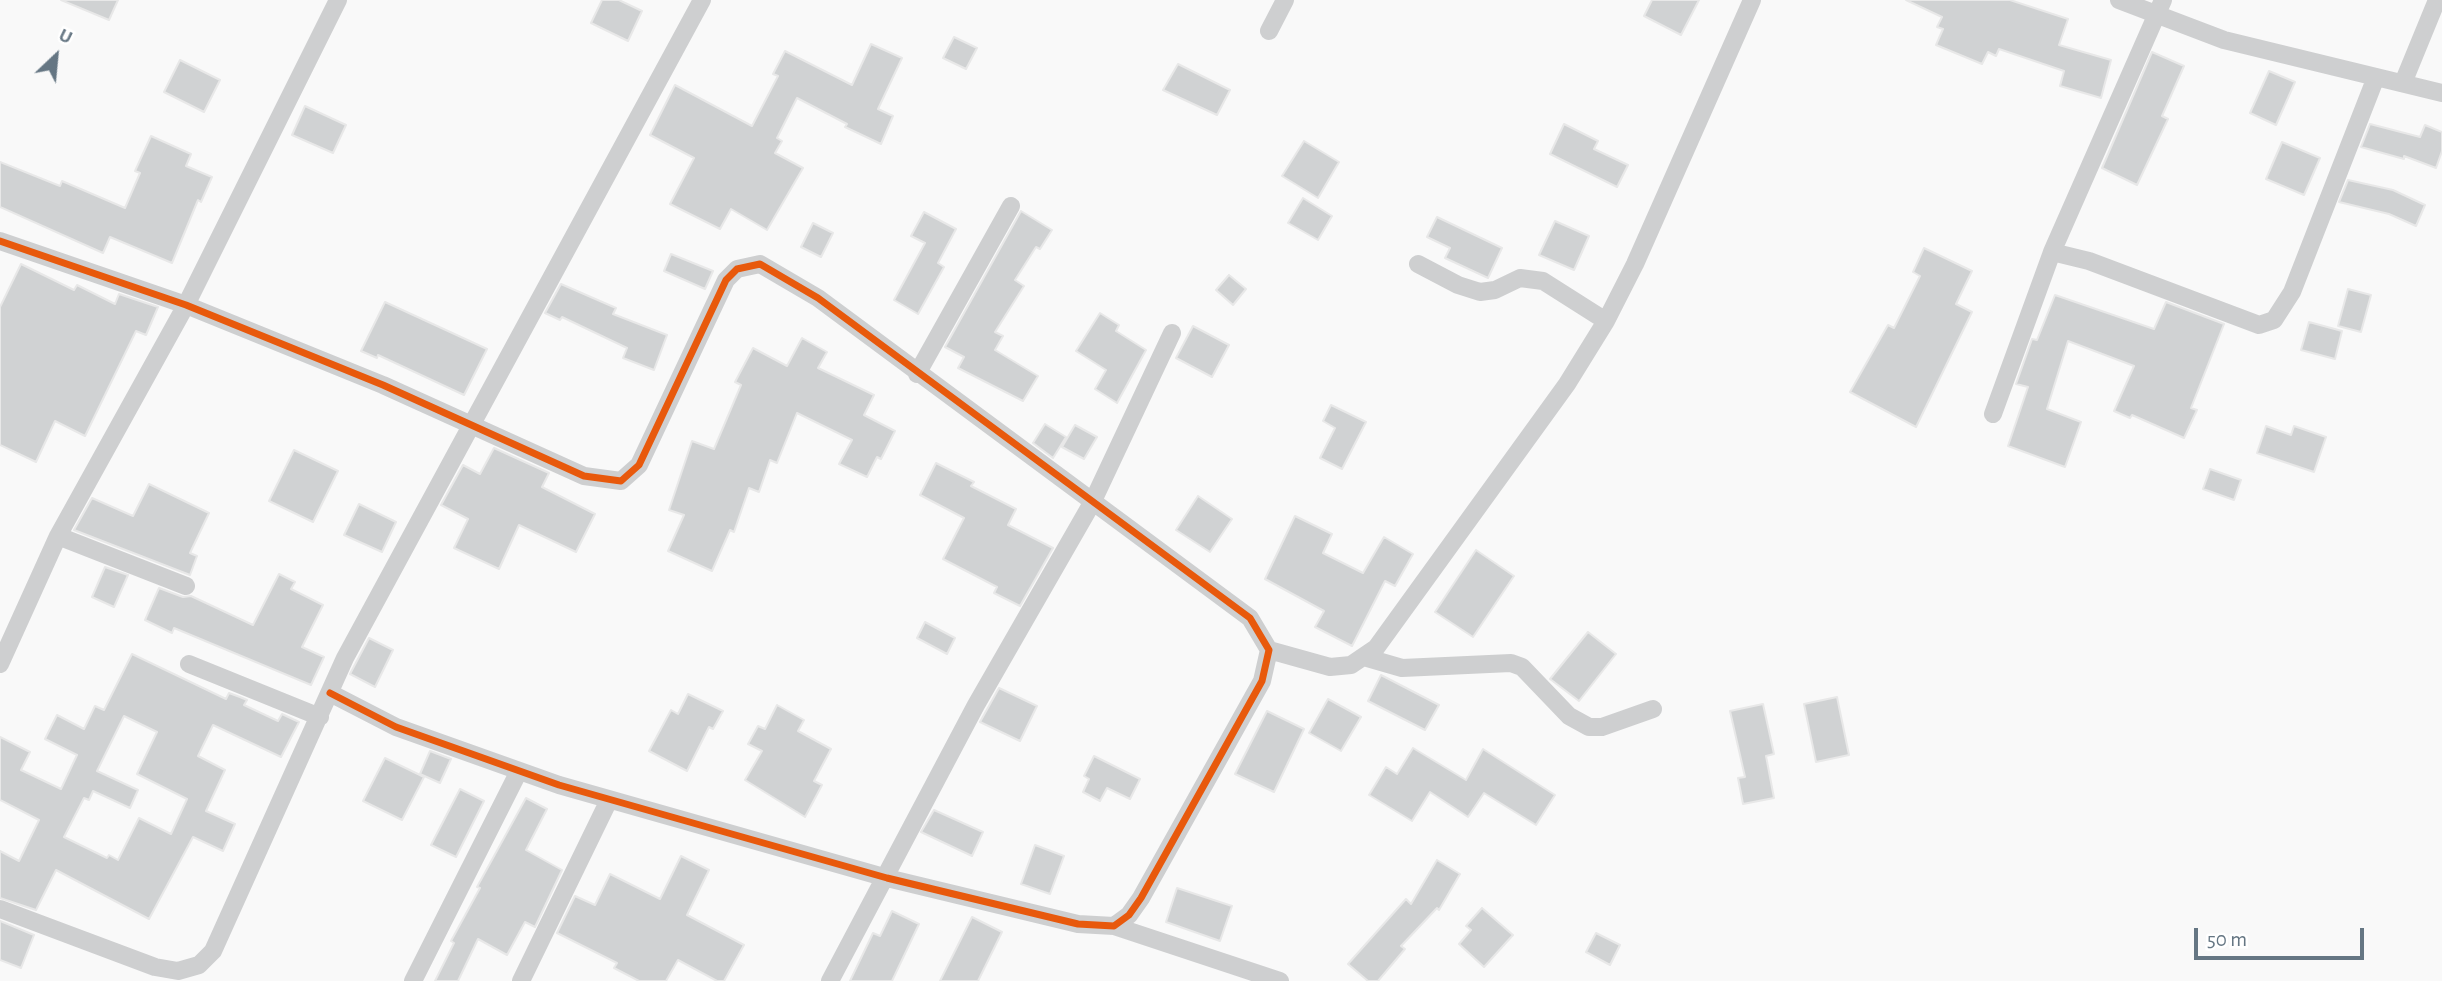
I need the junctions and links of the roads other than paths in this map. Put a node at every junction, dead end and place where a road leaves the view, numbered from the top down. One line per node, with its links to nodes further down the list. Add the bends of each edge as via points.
1 (338, 0): 16 (street)
2 (702, 0): 21 (street, via 524,323)
3 (1285, 0): 8 (street)
4 (1752, 0): 17 (street)
5 (2119, 0): 7 (street)
6 (2437, 0): 10 (street)
7 (2160, 8): 9 (street, via 2224,40); 14 (street)
8 (1269, 31)
9 (2376, 77): 10 (street); 14 (street, via 2292,292 2274,320 2259,325 2089,261)
10 (2403, 83): 11 (street)
11 (2442, 93)
12 (1011, 206): 19 (street)
13 (0, 240): 16 (street)
14 (2052, 252): 20 (street)
15 (1418, 264): 17 (street, via 1480,292 1520,278 1543,281)
16 (186, 305): 21 (street); 23 (street)
17 (1606, 321): 26 (street, via 1489,493 1376,648)
18 (1172, 333): 22 (street)
19 (917, 374): 21 (street, via 818,298 760,264 737,269 726,280 639,466 621,481 583,476); 22 (street)
20 (1993, 414)
21 (474, 426): 29 (street)
22 (1092, 503): 25 (street, via 1250,618); 34 (street, via 976,705)
23 (58, 536): 24 (street); 27 (street)
24 (186, 586)
25 (1269, 650): 26 (street, via 1330,667 1351,665); 36 (street, via 1262,681 1141,898)
26 (1364, 657): 30 (street, via 1402,668 1511,663 1522,667 1569,716 1589,727 1602,727)
27 (0, 663)
28 (189, 664): 31 (street)
29 (330, 693): 31 (street); 32 (street, via 396,727)
30 (1653, 709)
31 (320, 717): 35 (street, via 226,927 199,965 178,971 155,967)
32 (519, 771): 33 (street); 37 (street)
33 (609, 800): 34 (street); 38 (street)
34 (887, 878): 36 (street, via 1079,924); 39 (street)
35 (0, 909)
36 (1114, 926): 40 (street)
37 (413, 981)
38 (521, 981)
39 (830, 981)
40 (1280, 981)

